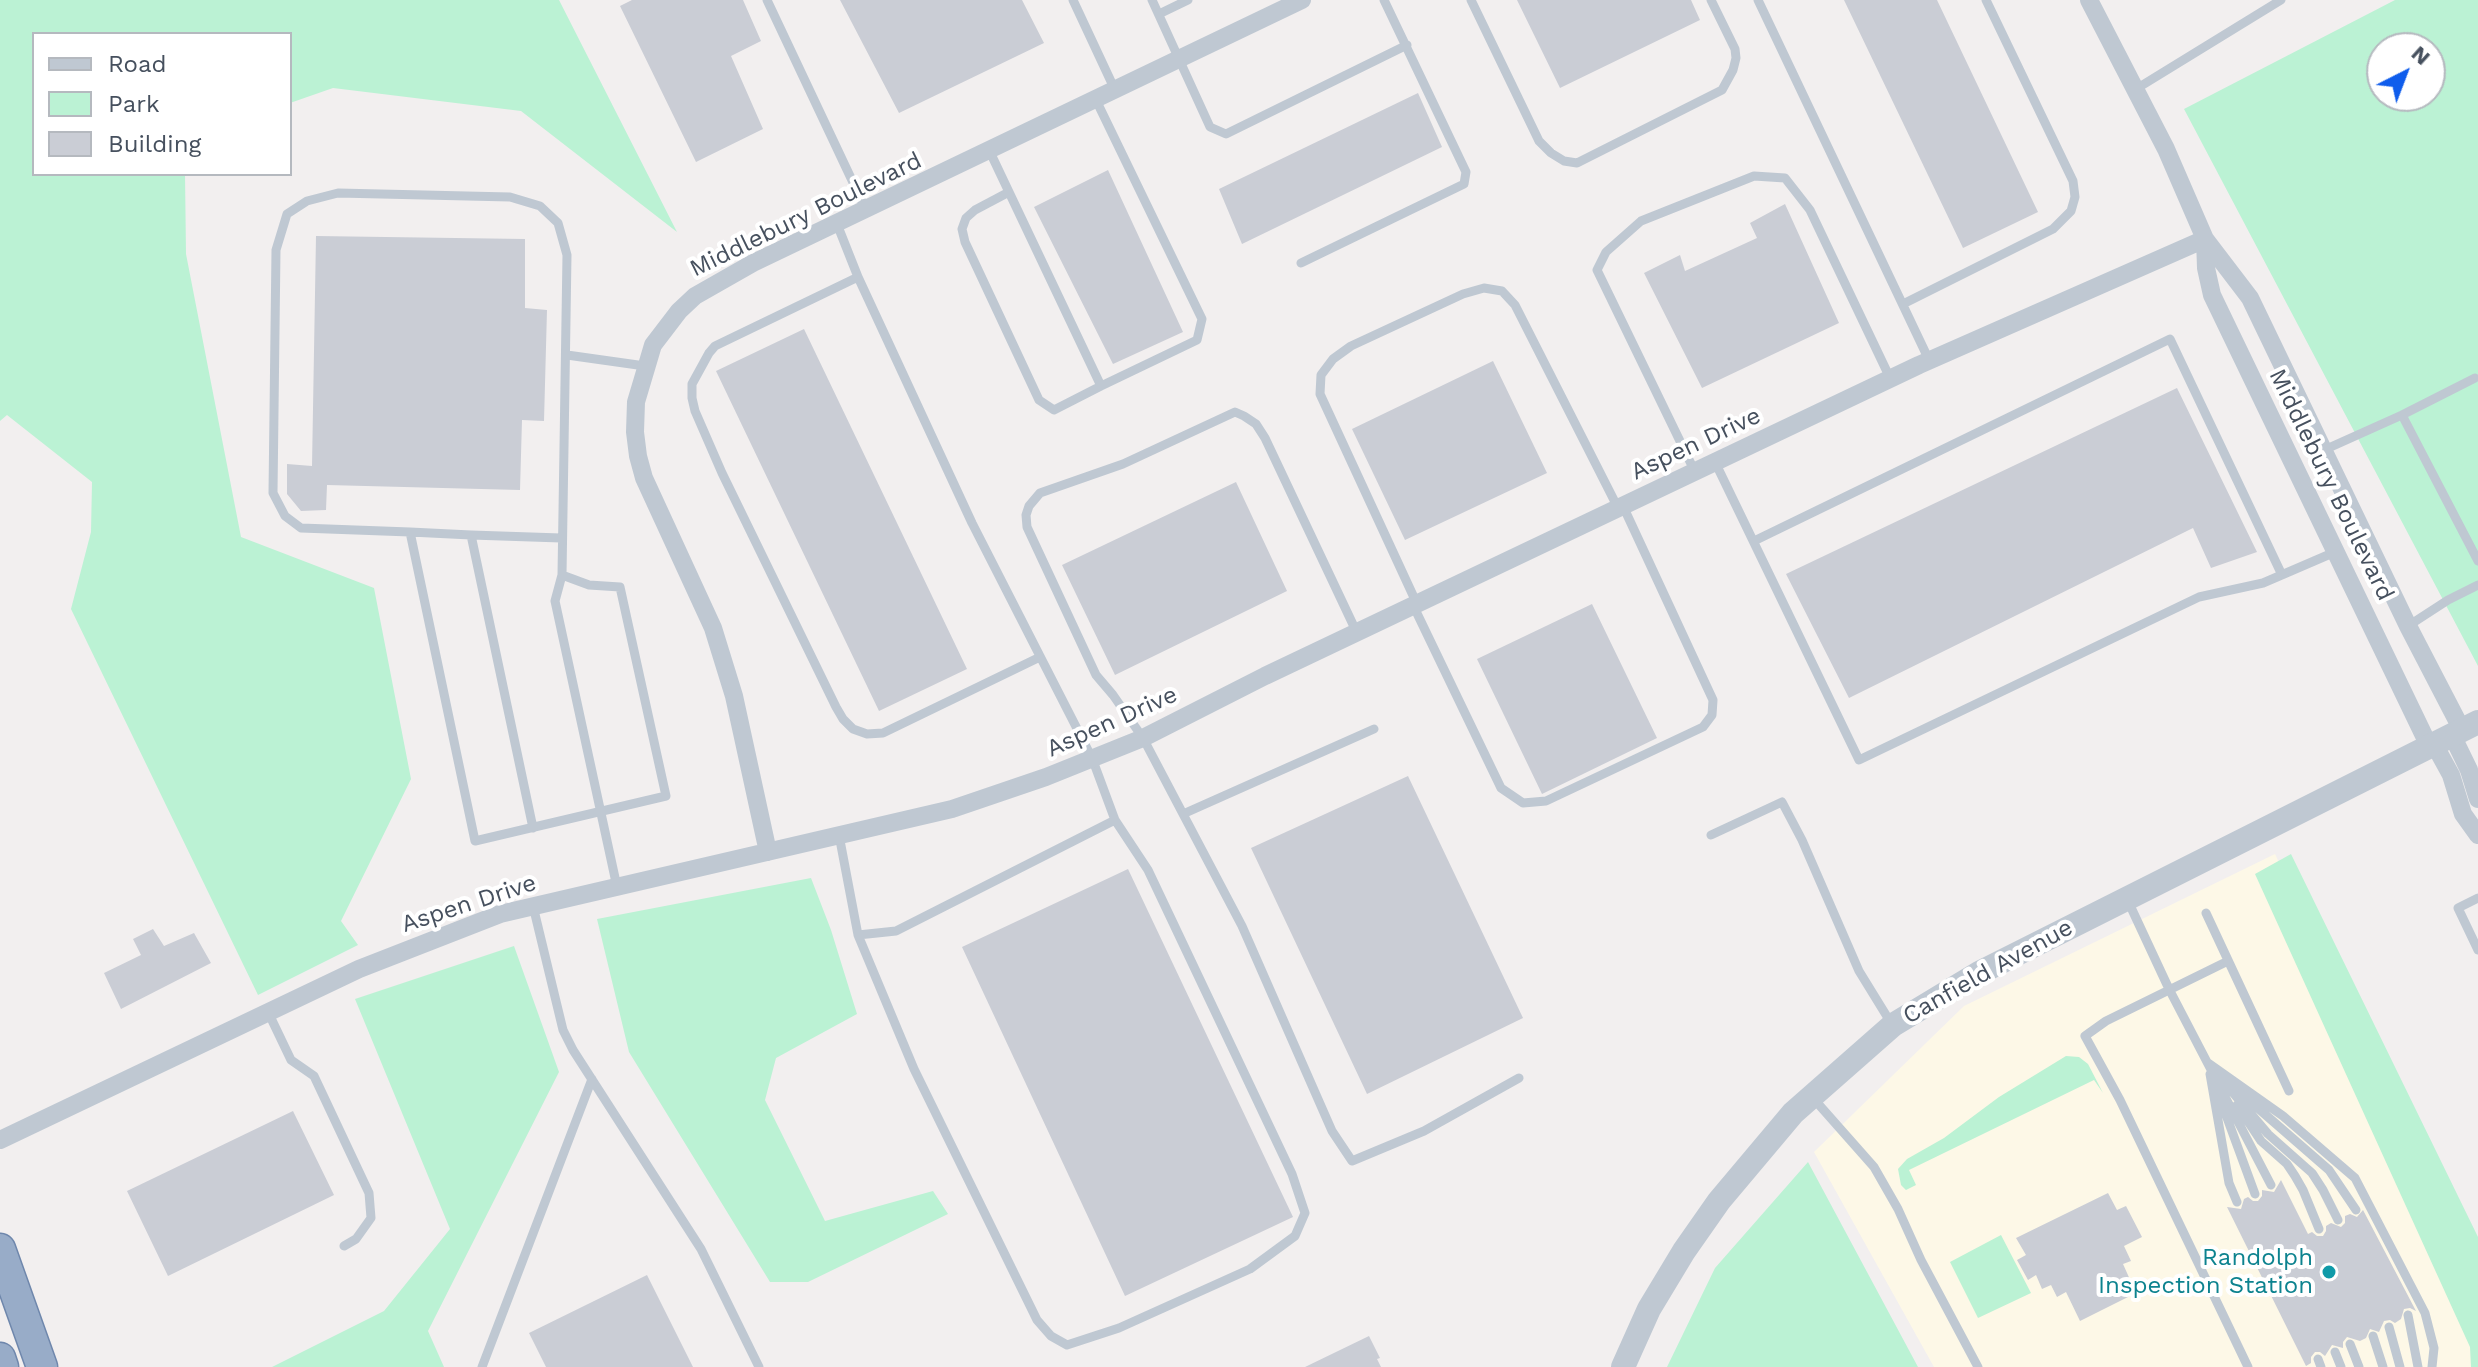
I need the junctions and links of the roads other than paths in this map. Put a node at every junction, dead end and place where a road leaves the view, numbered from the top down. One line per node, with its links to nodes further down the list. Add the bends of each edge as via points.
1 (767, 0): 21 (lane)
2 (1073, 0): 17 (lane)
3 (1152, 0): 13 (lane)
4 (1188, 0): 13 (lane)
5 (1302, 0): 15 (street, Middlebury Boulevard)
6 (1384, 0): 14 (lane)
7 (1471, 0): 8 (lane, via 1539,141 1564,161 1577,163 1722,90 1733,70 1735,49)
8 (1711, 0)
9 (1758, 0): 26 (lane)
10 (1986, 0): 26 (lane, via 2073,181 2075,197 2071,211 2053,229)
11 (2089, 0): 16 (street, Middlebury Boulevard)
12 (2281, 0): 16 (lane)
13 (1159, 14): 15 (lane)
14 (1407, 45): 15 (lane, via 1226,134 1210,127); 24 (lane, via 1466,172 1464,184)
15 (1180, 59): 17 (street, Middlebury Boulevard)
16 (2136, 89): 23 (street, Middlebury Boulevard)
17 (1115, 90): 18 (street, Middlebury Boulevard)
18 (1096, 100): 19 (street, Middlebury Boulevard); 32 (lane, via 1202,319 1197,340)
19 (990, 152): 20 (lane); 21 (street, Middlebury Boulevard)
20 (1009, 192): 32 (lane); 32 (lane, via 975,210 962,229 1039,400 1054,410)
21 (866, 210): 22 (street, Middlebury Boulevard)
22 (837, 224): 25 (lane); 29 (street, Middlebury Boulevard, via 695,296 667,325)
23 (2205, 239): 28 (street, Aspen Drive); 34 (street, Middlebury Boulevard, via 2250,298); 42 (street, Middlebury Boulevard, via 2212,295)
24 (1301, 263)
25 (858, 277): 50 (lane); 50 (lane, via 709,353 692,384 692,398 722,473 836,707 853,729 883,733)
26 (1903, 304): 28 (lane)
27 (567, 355): 29 (lane); 38 (lane, via 567,255 558,223 540,206 510,197 338,193 307,201 287,214 276,250 273,493 285,516 301,528); 40 (lane)
28 (1929, 360): 30 (street, Aspen Drive)
29 (645, 366): 63 (street, Middlebury Boulevard, via 636,402 638,456 713,628 734,696)
30 (1890, 378): 35 (street, Aspen Drive); 36 (lane, via 1810,210 1785,178 1754,176 1641,221 1606,252 1597,270)
31 (2475, 378): 33 (lane)
32 (1101, 386)
33 (2402, 415): 34 (lane); 43 (lane)
34 (2324, 450): 48 (street, Middlebury Boulevard)
35 (1715, 462): 36 (street, Aspen Drive); 41 (lane)
36 (1695, 472): 37 (street, Aspen Drive)
37 (1620, 507): 47 (street, Aspen Drive); 47 (lane, via 1713,700 1712,715 1703,727 1546,801 1523,803 1495,777); 47 (lane, via 1515,305 1502,291 1484,288 1463,294 1351,346 1321,375 1320,394)
38 (410, 532): 39 (lane); 59 (lane, via 475,841)
39 (471, 535): 40 (lane); 59 (lane)
40 (561, 538): 44 (lane)
41 (1754, 541): 45 (lane, via 1859,760 2199,597); 45 (lane, via 2170,339)
42 (2337, 552): 45 (lane); 52 (street, Middlebury Boulevard)
43 (2478, 561)
44 (562, 575): 56 (lane, via 555,601); 56 (lane, via 589,585 620,587 666,796)
45 (2282, 575)
46 (2478, 585): 48 (lane)
47 (1415, 604): 49 (street, Aspen Drive)
48 (2408, 626): 52 (street, Middlebury Boulevard)
49 (1357, 633): 53 (street, Aspen Drive); 53 (lane, via 1265,438 1256,424 1235,412 1123,464 1040,493 1029,506 1027,527 1096,675)
50 (1040, 657): 54 (lane)
51 (1374, 729): 57 (lane)
52 (2451, 736): 55 (street); 62 (street, via 2451,775 2463,814); 65 (street, Canfield Avenue)
53 (1143, 738): 54 (street, Aspen Drive); 57 (lane)
54 (1092, 758): 58 (lane); 60 (street, Aspen Drive, via 952,809)
55 (2478, 799)
56 (601, 813): 59 (lane); 64 (lane)
57 (1183, 814): 76 (lane, via 1242,926 1332,1131 1352,1161 1424,1131)
58 (1115, 820): 69 (lane, via 896,931); 69 (lane, via 1148,870 1292,1174 1305,1213 1295,1236 1250,1269 1119,1328 1067,1345 1037,1320 914,1069)
59 (533, 828)
60 (839, 835): 63 (street, Aspen Drive); 69 (lane)
61 (1711, 835): 74 (lane, via 1782,802 1859,971)
62 (2478, 835)
63 (768, 852): 64 (street, Aspen Drive)
64 (617, 887): 67 (street, Aspen Drive)
65 (2127, 898): 72 (lane); 74 (street, Canfield Avenue, via 1979,973)
66 (2478, 898): 70 (lane, via 2458,908)
67 (533, 906): 73 (street, Aspen Drive, via 443,934); 77 (lane, via 563,1030)
68 (2206, 913): 71 (lane)
69 (858, 935)
70 (2478, 950)
71 (2228, 961): 72 (lane); 78 (lane)
72 (2169, 989): 75 (lane); 101 (lane, via 2085,1036)
73 (269, 1014): 80 (street, Aspen Drive); 87 (lane, via 291,1060 314,1076 369,1193 371,1218)
74 (1893, 1025): 79 (street, Canfield Avenue)
75 (2208, 1063): 81 (lane); 82 (lane); 83 (lane); 84 (lane, via 2329,1170); 85 (lane, via 2268,1134 2312,1173); 86 (lane, via 2261,1141 2287,1164); 107 (lane, via 2283,1116 2355,1178 2425,1313 2434,1348)
76 (1519, 1078)
77 (592, 1079): 97 (lane); 98 (lane, via 701,1249)
78 (2289, 1091)
79 (1810, 1096): 99 (street, Canfield Avenue, via 1702,1224 1649,1309); 100 (lane, via 1874,1167)
80 (0, 1140)
81 (2271, 1185)
82 (2255, 1194)
83 (2237, 1202)
84 (2356, 1210)
85 (2338, 1220)
86 (2319, 1229)
87 (344, 1246)
88 (0, 1249): 96 (highway)
89 (2408, 1315): 106 (lane)
90 (2389, 1327): 105 (lane)
91 (2373, 1336): 104 (lane)
92 (2350, 1344): 103 (lane)
93 (2335, 1352): 102 (lane)
94 (0, 1358): 95 (highway)
95 (3, 1367)
96 (42, 1367)
97 (482, 1367)
98 (759, 1367)
99 (1623, 1367)
100 (1978, 1367)
101 (2248, 1367)
102 (2341, 1367)
103 (2359, 1367)
104 (2383, 1367)
105 (2400, 1367)
106 (2418, 1367)
107 (2432, 1367)

